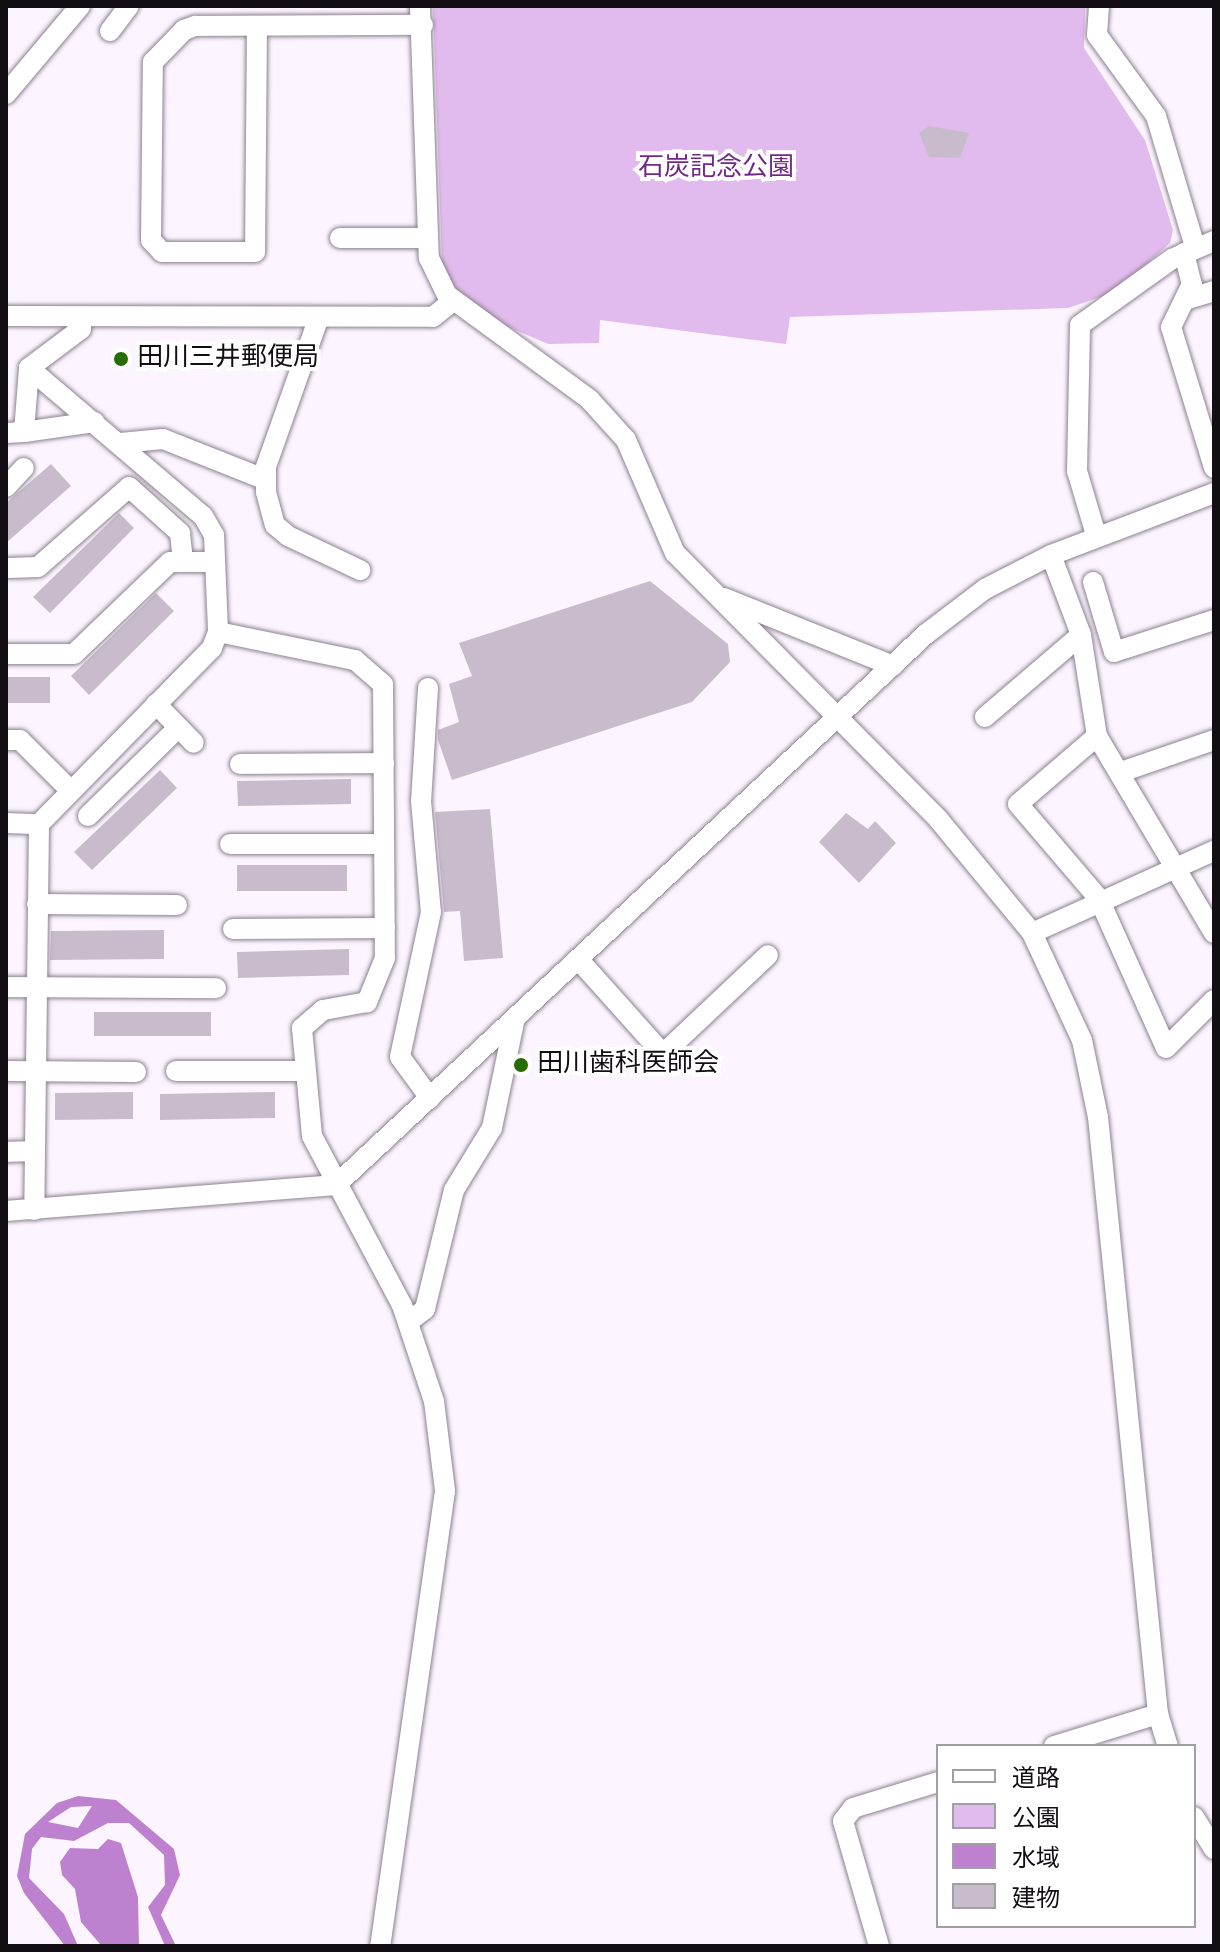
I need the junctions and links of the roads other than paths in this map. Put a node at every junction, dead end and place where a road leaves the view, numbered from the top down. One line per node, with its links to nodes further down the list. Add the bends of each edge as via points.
1 (80, 6): 7 (street)
2 (129, 6): 6 (street)
3 (1099, 6): 10 (street, via 1097,35 1156,116)
4 (421, 15): 5 (street); 9 (street)
5 (257, 26): 5 (street, via 184,30 153,62 151,240 162,252 255,252)
6 (110, 31)
7 (6, 94)
8 (340, 238): 9 (street)
9 (428, 238): 13 (street, via 429,258)
10 (1198, 247): 12 (street); 26 (street, via 1080,325 1077,471)
11 (1214, 291): 12 (street)
12 (1188, 299): 22 (street, via 1175,305 1171,327)
13 (453, 301): 16 (street, via 433,317); 33 (street, via 589,399 626,440 675,553)
14 (6, 316): 15 (street)
15 (81, 317): 16 (street); 17 (street, via 81,329)
16 (319, 317): 23 (street)
17 (29, 368): 18 (street); 19 (street)
18 (94, 422): 19 (street); 20 (street)
19 (15, 432)
20 (120, 443): 23 (street, via 163,439); 29 (street, via 203,516 214,535)
21 (24, 468): 24 (street)
22 (1214, 468)
23 (264, 479): 31 (street, via 275,525)
24 (6, 487)
25 (1212, 500): 26 (street)
26 (1096, 535): 27 (street)
27 (1051, 555): 36 (street); 38 (street, via 985,589)
28 (183, 562): 29 (street); 30 (street, via 180,533 129,487 38,567); 37 (street, via 170,562 74,654)
29 (215, 562): 35 (street)
30 (7, 567)
31 (360, 570)
32 (1093, 582): 34 (street, via 1114,652)
33 (716, 595): 38 (street); 41 (street)
34 (1214, 620)
35 (218, 632): 40 (street, via 212,648); 48 (street, via 371,667 383,684)
36 (1081, 635): 42 (street); 44 (street)
37 (6, 654)
38 (893, 666): 41 (street)
39 (428, 688): 78 (street, via 421,801 431,912 400,1057)
40 (156, 704): 43 (street); 51 (street)
41 (842, 716): 64 (street); 67 (street)
42 (985, 717)
43 (179, 727): 47 (street); 52 (street)
44 (1097, 736): 50 (street); 59 (street, via 1018,804)
45 (6, 740): 51 (street, via 20,740)
46 (1214, 740): 50 (street)
47 (194, 743)
48 (384, 763): 49 (street); 56 (street)
49 (240, 764)
50 (1121, 772): 58 (street)
51 (71, 791): 54 (street)
52 (88, 816)
53 (6, 823): 54 (street)
54 (39, 824): 60 (street)
55 (230, 844): 56 (street)
56 (384, 844): 62 (street)
57 (1214, 851): 58 (street)
58 (1177, 865): 59 (street); 65 (street)
59 (1099, 899): 64 (street); 71 (street, via 1166,1048)
60 (37, 904): 61 (street); 69 (street)
61 (177, 905)
62 (385, 928): 63 (street); 76 (street, via 376,991 357,1008 323,1010 302,1028)
63 (233, 929)
64 (1032, 933): 85 (street, via 1082,1040 1098,1117)
65 (1214, 933)
66 (768, 955): 67 (street, via 663,1054)
67 (578, 959): 72 (street)
68 (6, 987): 69 (street)
69 (36, 987): 70 (street); 74 (street)
70 (216, 988)
71 (1214, 1000)
72 (515, 1018): 78 (street); 84 (street, via 492,1128 454,1190 425,1309)
73 (6, 1071): 74 (street)
74 (33, 1071): 77 (street); 79 (street)
75 (176, 1071): 76 (street)
76 (303, 1071): 81 (street, via 312,1136)
77 (136, 1072)
78 (430, 1098): 81 (street)
79 (32, 1151): 80 (street); 82 (street)
80 (6, 1152)
81 (336, 1185): 82 (street); 84 (street)
82 (34, 1210): 83 (street)
83 (6, 1211)
84 (408, 1322): 91 (street, via 434,1401 445,1491)
85 (1158, 1714): 86 (street); 87 (street)
86 (1060, 1744)
87 (1167, 1744)
88 (936, 1783): 92 (street, via 853,1808 843,1821)
89 (1196, 1820): 90 (street)
90 (1214, 1849)
91 (380, 1946)
92 (879, 1946)

